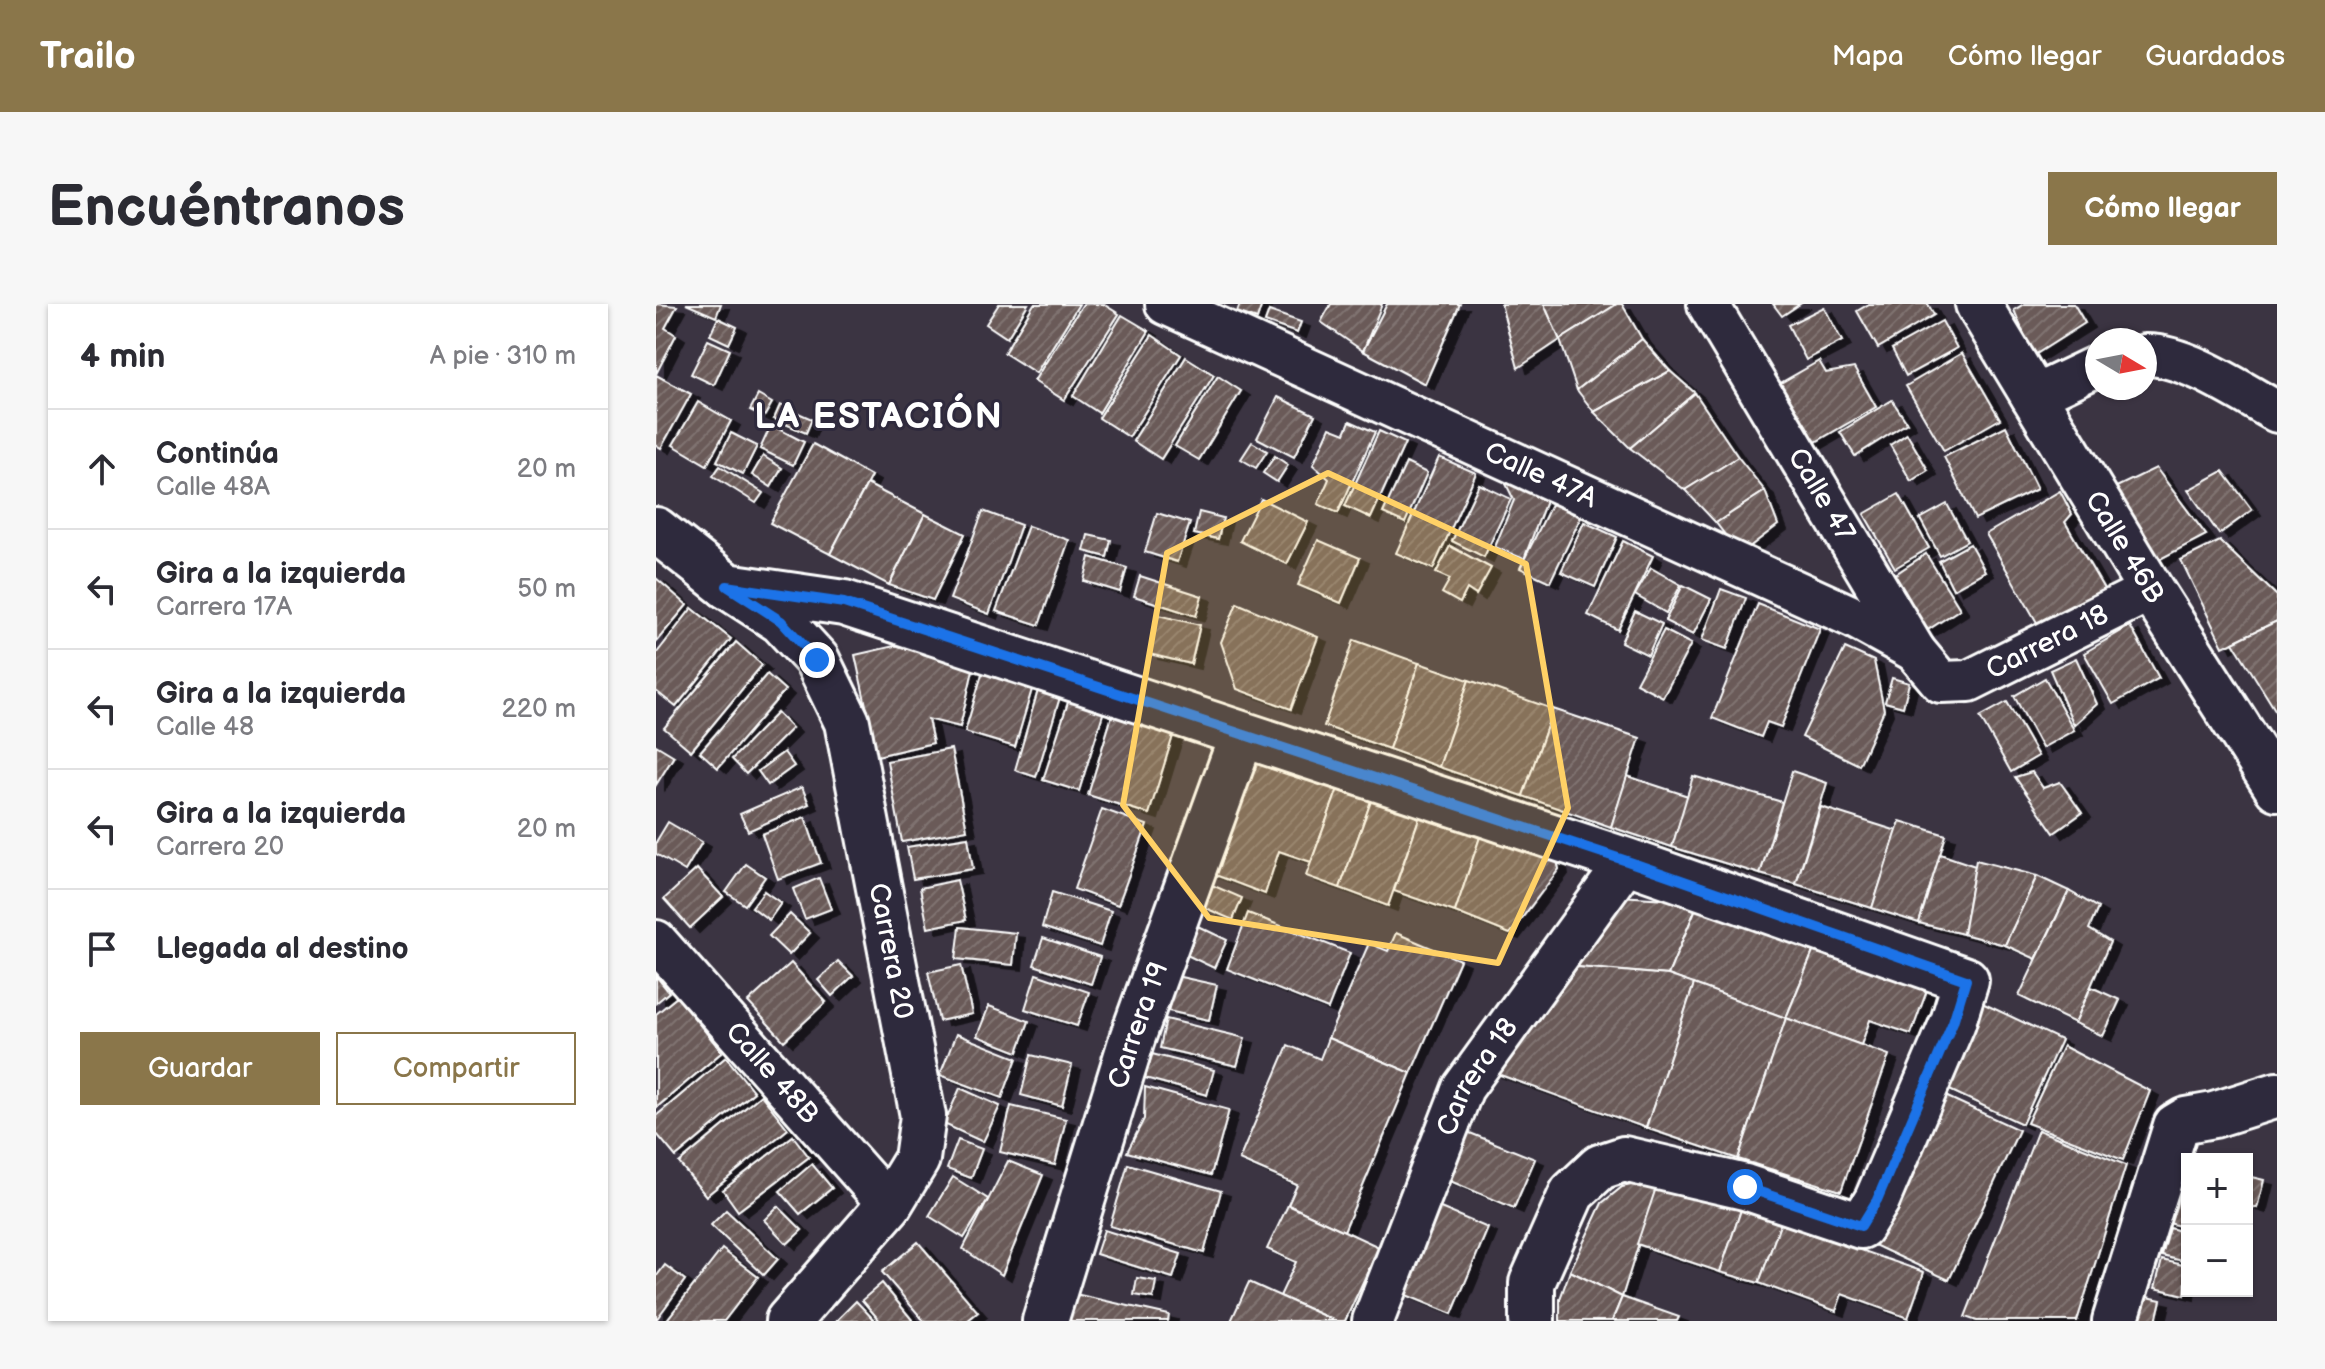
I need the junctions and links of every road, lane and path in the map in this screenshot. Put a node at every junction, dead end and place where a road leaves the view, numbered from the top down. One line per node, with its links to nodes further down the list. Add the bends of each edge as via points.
1 (1166, 304): 11 (street, Calle 47A, via 1855,618)
2 (1708, 304): 11 (street, Calle 47)
3 (1978, 304): 6 (street, Calle 46B)
4 (2157, 356): 7 (street, via 2208,375)
5 (2085, 372): 6 (street)
6 (2032, 397): 10 (street, Calle 46B)
7 (2277, 412)
8 (657, 532): 9 (street, Carrera 20)
9 (727, 586): 13 (street, via 844,603); 18 (street, Carrera 20, via 781,621 817,660 847,722 923,1116 917,1159)
10 (2151, 590): 12 (street, Carrera 18, via 1969,681); 14 (street, Calle 46B)
11 (1915, 651): 12 (street, Calle 47)
12 (1941, 682)
13 (1242, 735): 15 (street); 20 (street, Carrera 19, via 1132,1039)
14 (2277, 788)
15 (1627, 861): 21 (street, Carrera 18, via 1463,1088); 22 (street, via 1966,980 1889,1173 1861,1226 1745,1187 1624,1159 1600,1167 1572,1193 1532,1283)
16 (656, 941): 18 (street, Calle 48B)
17 (2277, 1095): 23 (street, via 2176,1126)
18 (889, 1205): 19 (street, Carrera 20)
19 (788, 1321)
20 (1045, 1321)
21 (1373, 1321)
22 (1532, 1321)
23 (2115, 1321)

